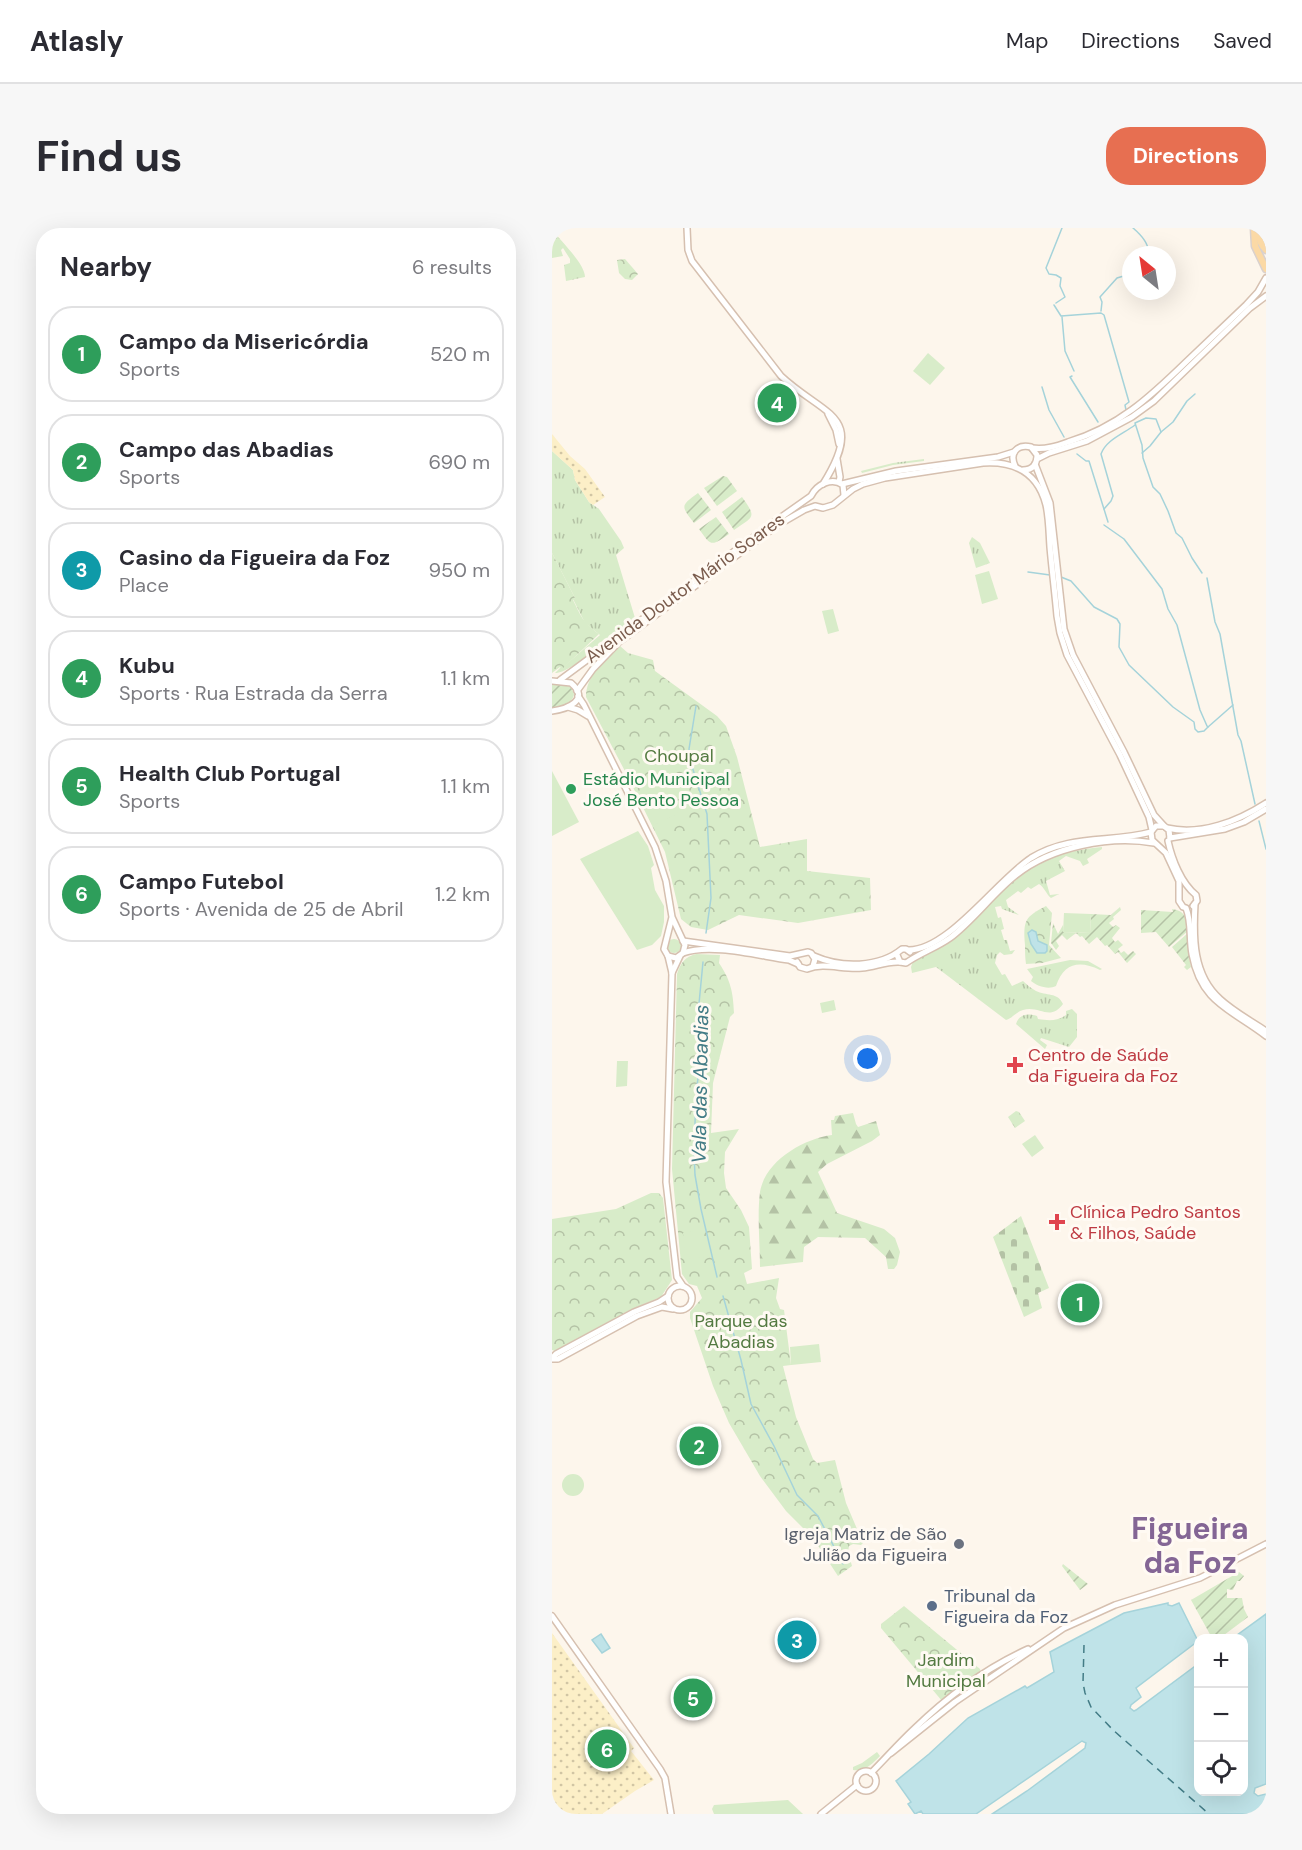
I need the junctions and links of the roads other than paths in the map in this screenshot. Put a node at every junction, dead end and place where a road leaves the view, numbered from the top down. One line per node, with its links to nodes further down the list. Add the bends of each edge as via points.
1 (687, 228): 12 (main road, via 692,261 709,286 781,376 835,417 842,434)
2 (1254, 228): 5 (main road, via 1255,246)
3 (1260, 228): 4 (main road, via 1261,244)
4 (1266, 250)
5 (1266, 269)
6 (1266, 278): 8 (main road)
7 (1266, 296): 8 (main road)
8 (1238, 316): 9 (main road)
9 (1226, 328): 10 (main road, via 1129,413 1074,440); 13 (main road, via 1154,401 1132,417)
10 (1032, 448): 11 (main road, via 1021,447); 13 (main road)
11 (1014, 452): 14 (main road); 16 (main road)
12 (837, 459): 16 (main road); 17 (main road)
13 (1036, 462): 15 (main road); 29 (main road, via 1050,503 1064,628 1073,656 1154,815)
14 (1015, 466): 15 (main road); 19 (main road, via 983,463 885,478 863,484)
15 (1023, 470): 30 (main road, via 1046,504 1057,616 1067,655 1120,755)
16 (840, 483): 17 (main road); 19 (main road, via 845,489)
17 (823, 484): 18 (main road)
18 (811, 496): 20 (main road); 21 (main road, Avenida Doutor Mário Soares)
19 (844, 496): 20 (main road, via 833,505)
20 (815, 506): 23 (main road, Avenida Doutor Mário Soares, via 784,521 619,642 593,669)
21 (560, 680): 22 (main road); 23 (main road, via 571,683)
22 (552, 681)
23 (578, 694): 24 (main road, Avenida Doutor Mário Soares); 26 (main road)
24 (568, 707): 25 (main road); 26 (main road)
25 (552, 711)
26 (590, 717): 37 (main road, via 655,847)
27 (1266, 803): 29 (main road, via 1234,820 1209,827)
28 (1266, 809): 31 (main road, via 1226,829)
29 (1166, 827): 30 (main road, via 1156,826); 31 (main road)
30 (1152, 831): 32 (main road, via 1151,838); 40 (main road, via 1056,846 1012,872 948,934 935,943)
31 (1169, 839): 32 (main road, via 1164,844); 33 (main road, via 1170,852)
32 (1156, 843): 34 (main road, via 1166,853 1179,881); 46 (main road, via 1135,839 1058,851 1015,875 951,937)
33 (1190, 891): 34 (main road); 35 (main road, via 1196,895)
34 (1180, 894): 36 (main road, via 1181,904)
35 (1196, 904): 36 (main road); 51 (main road, via 1196,950 1209,987 1221,1000)
36 (1186, 908): 52 (main road, via 1196,972 1205,990)
37 (672, 917): 38 (main road); 39 (main road)
38 (682, 940): 39 (main road, via 672,936); 41 (main road); 42 (main road)
39 (666, 941): 44 (main road, via 664,949)
40 (908, 950): 43 (main road, via 902,949); 46 (main road)
41 (682, 955): 44 (main road); 48 (main road, via 708,948); 50 (main road)
42 (799, 955): 45 (main road, via 808,952); 48 (main road)
43 (897, 955): 45 (main road, via 861,964 825,961); 47 (main road)
44 (668, 956): 50 (main road)
45 (814, 956): 49 (main road)
46 (911, 958): 47 (main road)
47 (900, 962): 49 (main road, via 862,968)
48 (798, 964): 49 (main road, via 803,969)
49 (813, 966)
50 (672, 973): 53 (main road, via 666,1182)
51 (1266, 1030)
52 (1266, 1036)
53 (677, 1277): 54 (main road); 55 (main road)
54 (683, 1286): 55 (main road); 57 (main road, via 691,1291 692,1304 684,1310)
55 (673, 1288): 56 (main road)
56 (668, 1296): 57 (main road); 58 (main road)
57 (673, 1309): 58 (main road, via 662,1307 637,1316 558,1359)
58 (552, 1358)
59 (1266, 1544): 61 (main road, via 1209,1575 1084,1618)
60 (552, 1616): 67 (main road, via 660,1769)
61 (1041, 1643): 62 (main road); 63 (main road)
62 (986, 1672): 63 (main road); 64 (main road)
63 (983, 1681): 64 (main road)
64 (944, 1707): 65 (main road, via 914,1728)
65 (872, 1773): 66 (main road, via 860,1774); 66 (main road, via 876,1780 873,1789 864,1791)
66 (857, 1785): 68 (main road)
67 (671, 1814)
68 (821, 1814)

